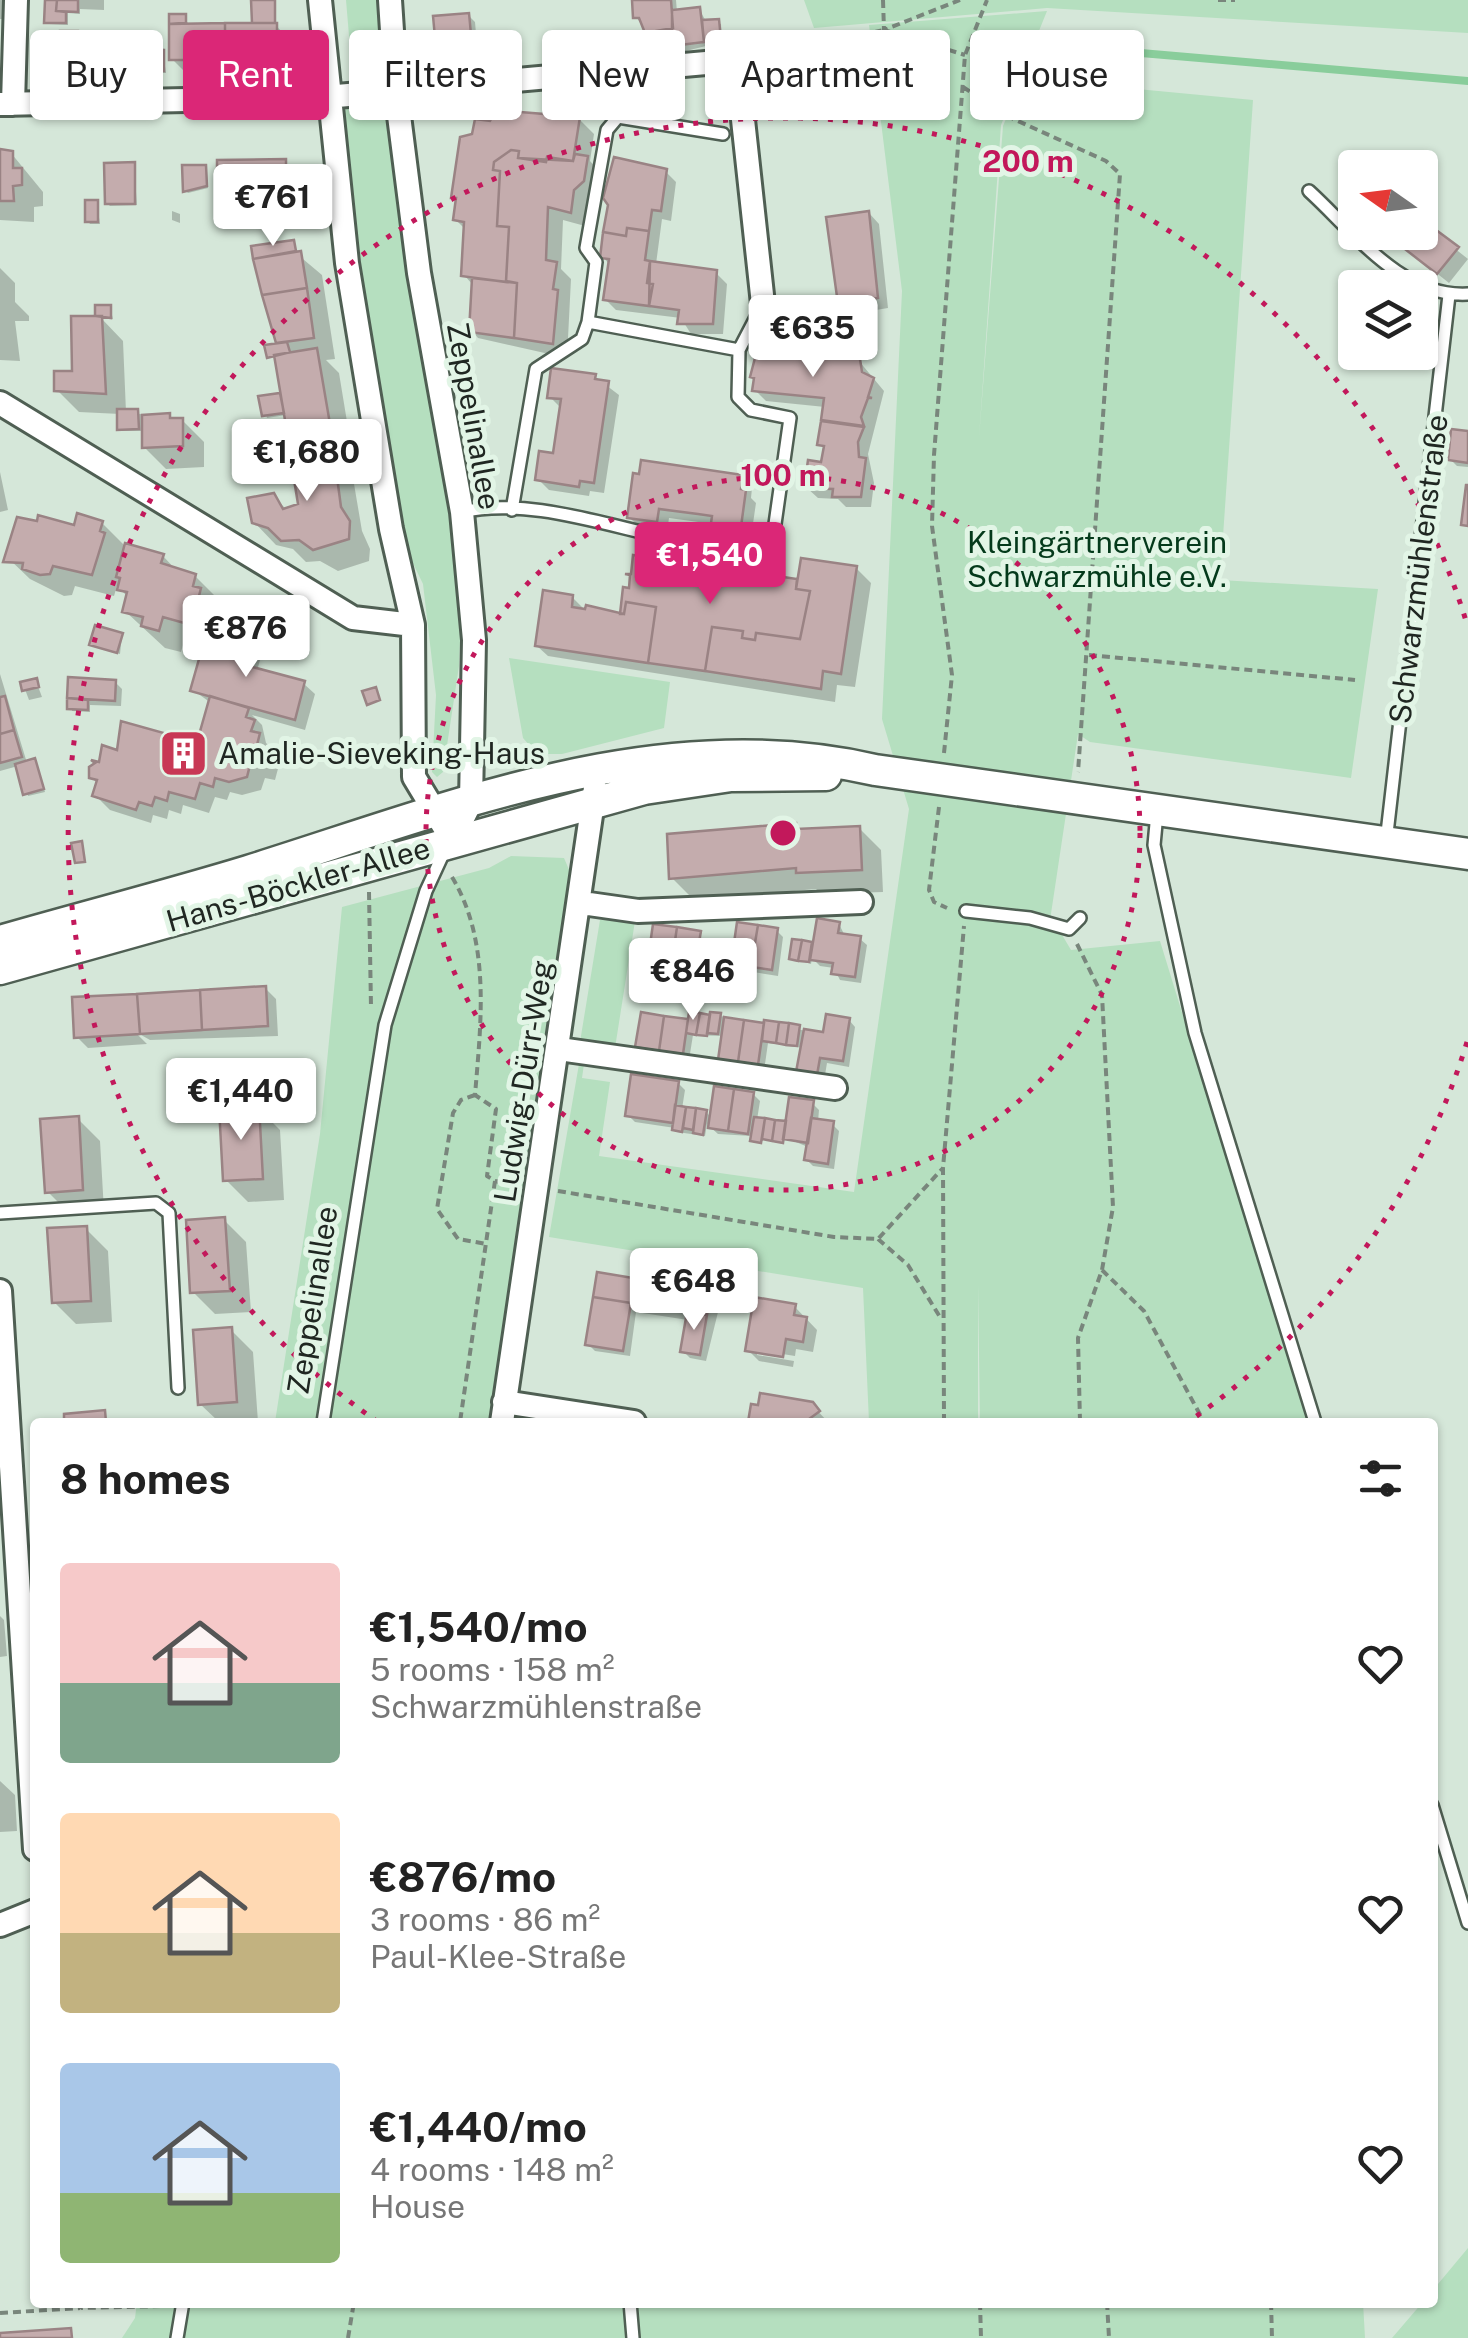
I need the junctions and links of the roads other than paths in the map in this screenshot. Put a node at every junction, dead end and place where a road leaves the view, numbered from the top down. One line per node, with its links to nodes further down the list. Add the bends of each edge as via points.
1 (16, 0): 8 (street)
2 (320, 0): 4 (street)
3 (390, 0): 5 (street, Zeppelinallee)
4 (322, 30)
5 (392, 30)
6 (522, 80): 15 (street, via 706,63 728,70 740,92)
7 (183, 100): 8 (street)
8 (7, 104)
9 (329, 120): 21 (street, via 360,352)
10 (400, 120): 20 (street, Zeppelinallee)
11 (723, 134): 16 (lane, via 618,116 607,130 586,248 596,262)
12 (1310, 191): 14 (lane, via 1405,279)
13 (1468, 294): 14 (lane)
14 (1449, 296): 28 (lane, Schwarzmühlenstraße)
15 (762, 304): 17 (lane)
16 (588, 322): 17 (lane); 19 (lane, via 582,339 536,369)
17 (739, 350): 19 (lane, via 738,397 751,410 790,418 774,532 760,542 736,550)
18 (0, 403): 21 (street, via 353,618)
19 (512, 510): 20 (lane, via 485,506)
20 (462, 512): 25 (street, Zeppelinallee, via 474,640)
21 (413, 625): 27 (street, via 414,777)
22 (594, 769): 23 (street, via 680,756 773,754); 24 (street, Ludwig-Dürr-Weg); 25 (street, Hans-Böckler-Allee)
23 (876, 770): 24 (street, via 688,780); 26 (street)
24 (596, 801): 29 (street, Hans-Böckler-Allee); 32 (street, Ludwig-Dürr-Weg)
25 (471, 802): 27 (street, Hans-Böckler-Allee); 29 (street, Zeppelinallee)
26 (1158, 809): 28 (street); 45 (lane, via 1154,845 1195,1033)
27 (432, 813): 29 (street); 35 (street, Hans-Böckler-Allee)
28 (1386, 842): 30 (street)
29 (446, 849): 36 (street, Hans-Böckler-Allee, via 294,884); 43 (lane, Zeppelinallee, via 386,1025)
30 (1468, 854)
31 (860, 902): 32 (street, via 638,911)
32 (582, 903): 37 (street, Ludwig-Dürr-Weg)
33 (966, 911): 34 (lane, via 1069,929)
34 (1080, 918)
35 (0, 941)
36 (0, 970)
37 (559, 1049): 38 (street); 42 (street, Ludwig-Dürr-Weg)
38 (835, 1088)
39 (0, 1213): 41 (lane, via 156,1203 168,1213)
40 (0, 1292): 46 (street)
41 (178, 1388)
42 (503, 1412): 44 (street, Ludwig-Dürr-Weg)
43 (324, 1418)
44 (582, 1418)
45 (1314, 1418)
46 (30, 1769)
47 (1438, 1825): 49 (lane)
48 (30, 1913): 50 (street)
49 (1468, 1923)
50 (0, 1925)
51 (182, 2308): 53 (lane)
52 (630, 2308): 54 (lane)
53 (177, 2338)
54 (632, 2338)

